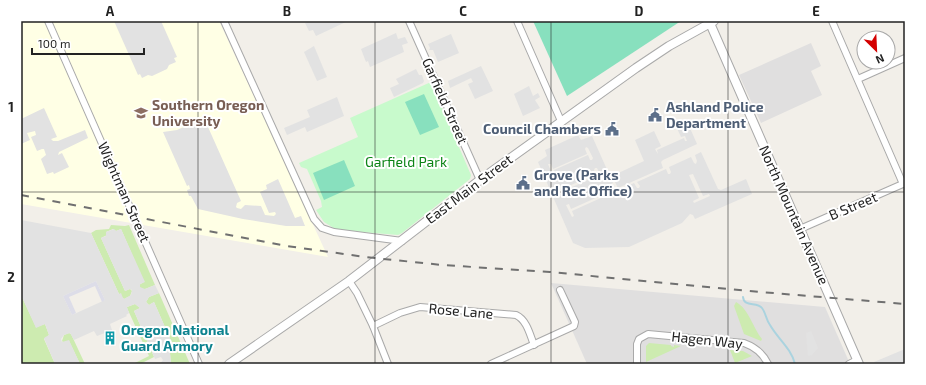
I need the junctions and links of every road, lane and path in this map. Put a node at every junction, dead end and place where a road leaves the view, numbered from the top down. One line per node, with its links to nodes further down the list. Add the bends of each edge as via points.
1 (48, 21): 19 (street, Wightman Street)
2 (224, 21): 13 (street, via 314,219 322,228 334,232)
3 (409, 21): 10 (street, Garfield Street)
4 (517, 21): 9 (street)
5 (832, 21): 8 (street)
6 (711, 22): 9 (street, East Main Street, via 669,46); 12 (street, North Mountain Avenue)
7 (905, 58): 8 (street)
8 (858, 79): 11 (street)
9 (562, 121): 10 (street, East Main Street)
10 (480, 180): 13 (street, East Main Street)
11 (904, 184): 12 (street, B Street)
12 (800, 229): 18 (street, North Mountain Avenue)
13 (402, 241): 14 (street, East Main Street)
14 (349, 281): 16 (street); 20 (street, East Main Street)
15 (560, 290): 17 (street, via 575,322 574,326)
16 (373, 326): 17 (street, Rose Lane, via 420,307 516,315 524,321); 21 (street)
17 (534, 345): 22 (street)
18 (858, 362): 25 (street)
19 (199, 364)
20 (229, 364)
21 (388, 364)
22 (491, 364)
23 (637, 364): 24 (street, Hagen Way, via 637,344 639,339 648,334 744,343 760,352)
24 (768, 364)
25 (849, 364)

